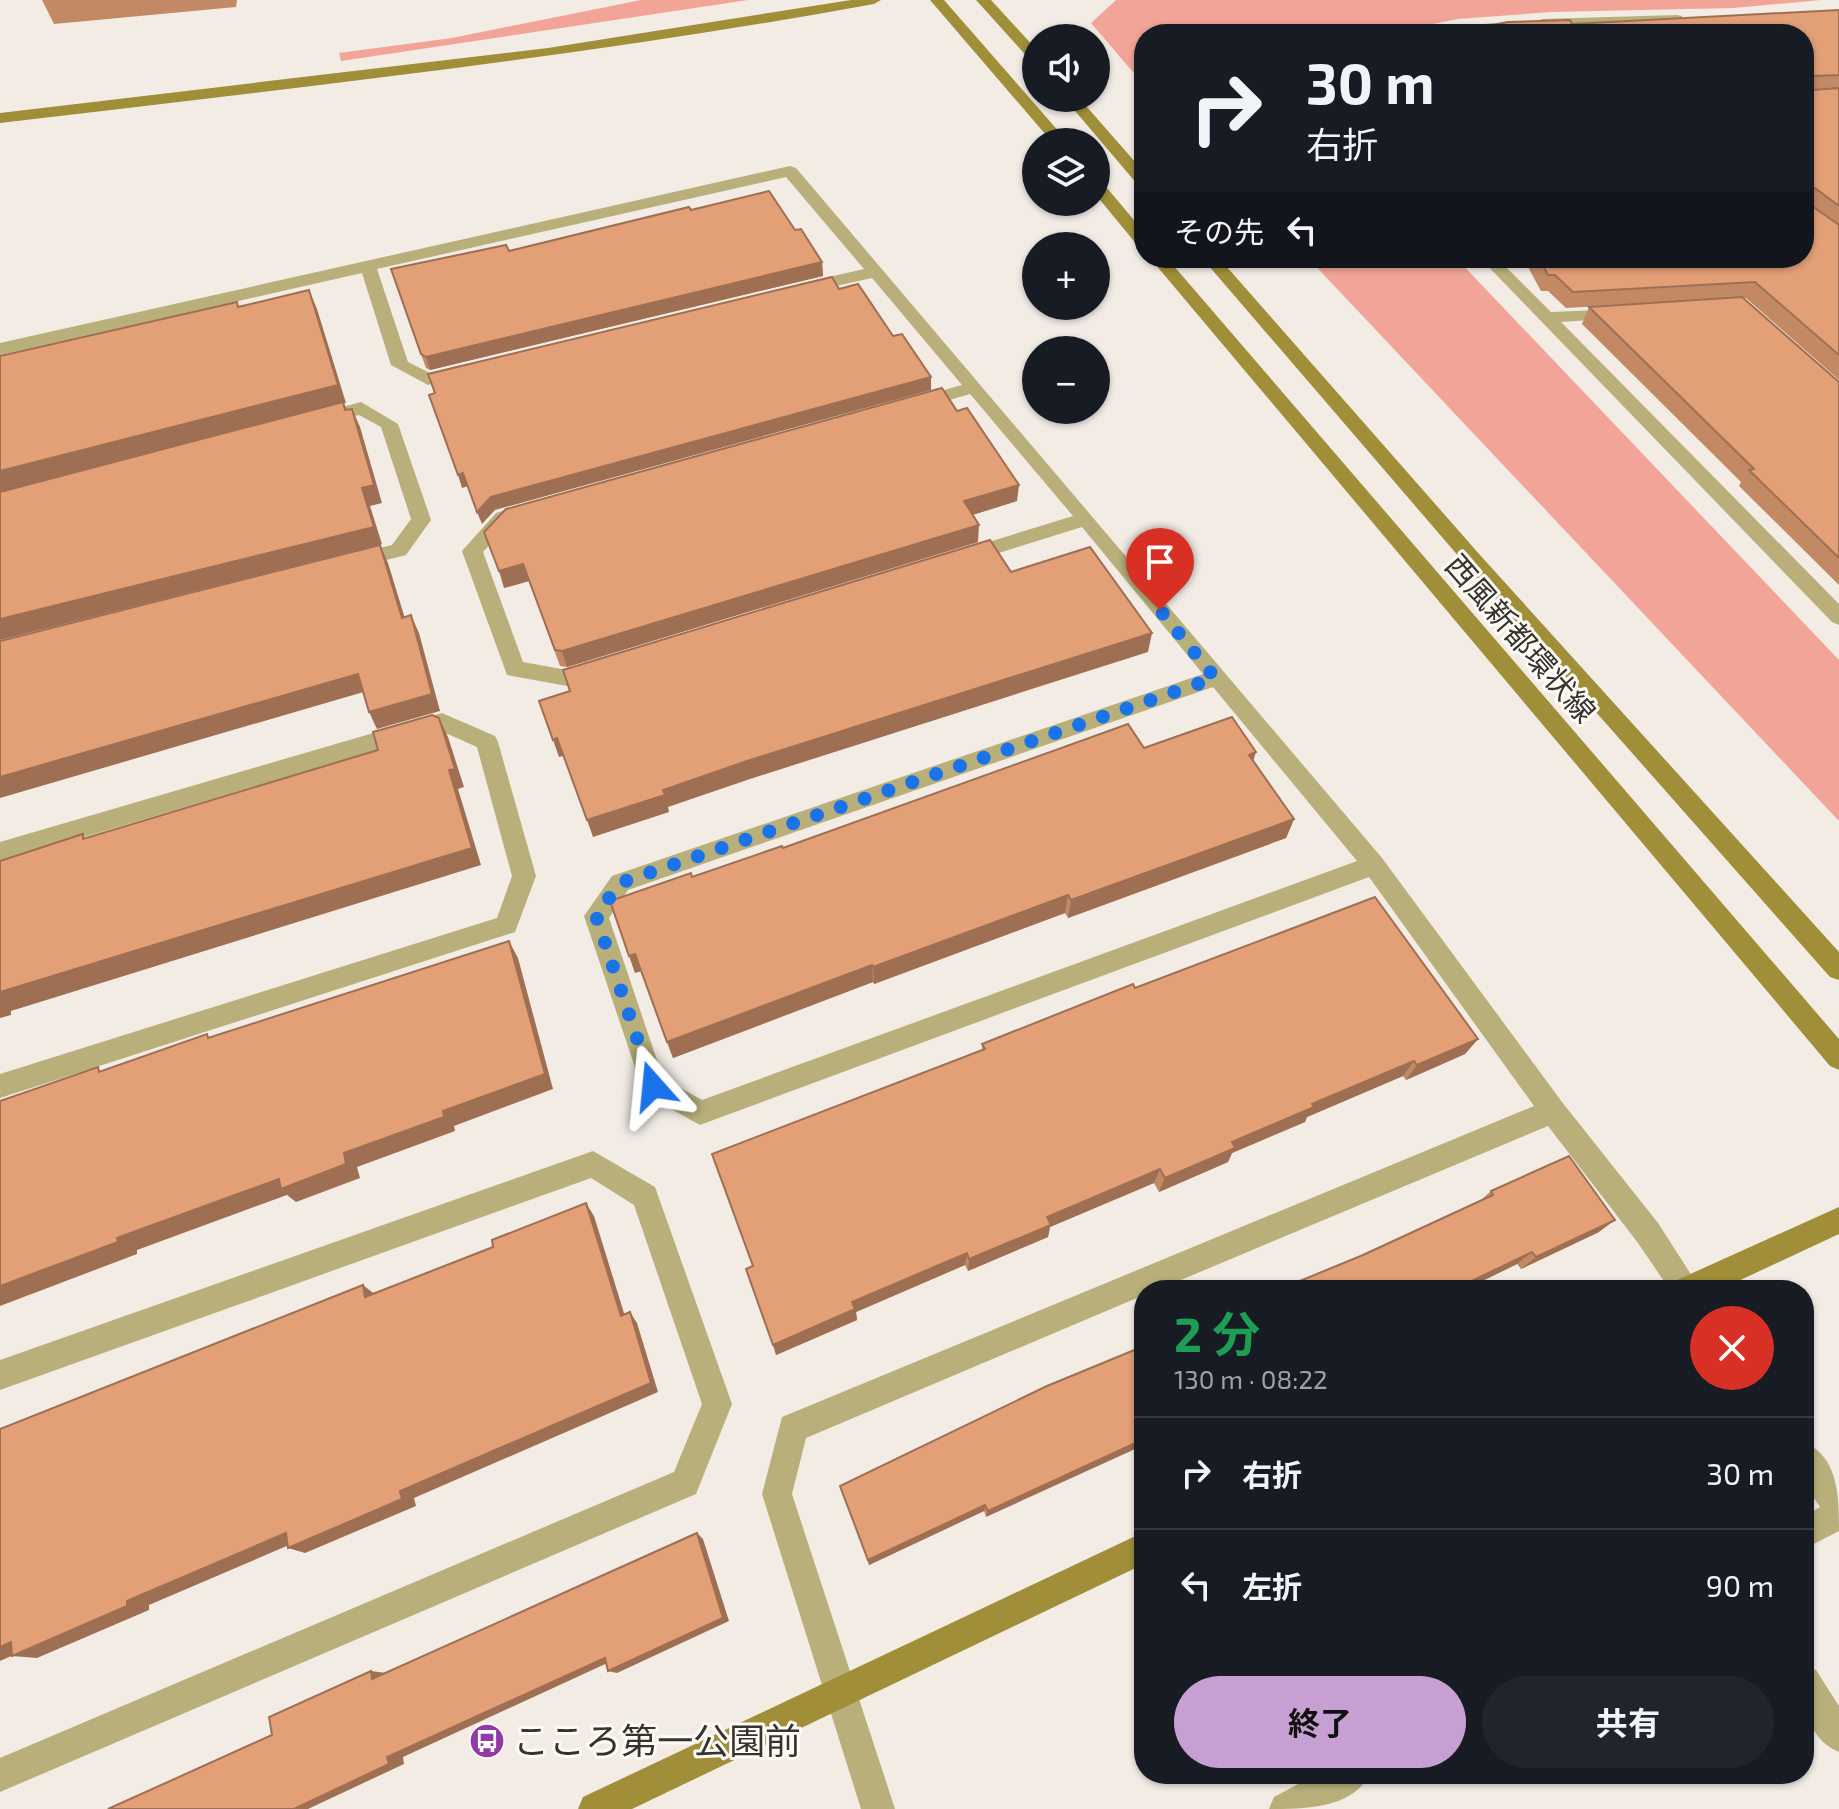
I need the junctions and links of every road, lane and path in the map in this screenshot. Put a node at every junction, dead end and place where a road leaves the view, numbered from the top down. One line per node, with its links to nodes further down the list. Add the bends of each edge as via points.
1 (874, 0): 8 (street, via 533,54)
2 (937, 0): 9 (street)
3 (983, 0): 6 (street)
4 (1698, 18): 5 (street)
5 (1520, 24)
6 (1022, 43)
7 (1083, 112): 10 (street)
8 (0, 118)
9 (1048, 128)
10 (1134, 170)
11 (1110, 202): 12 (street)
12 (1134, 230)
13 (368, 266): 17 (street, via 790,171); 21 (street); 22 (street, via 400,365 428,379)
14 (1167, 268): 36 (street, 西風新都環状線)
15 (1219, 268): 35 (street, 西風新都環状線)
16 (1498, 268): 20 (street)
17 (874, 272): 18 (street); 23 (street)
18 (782, 294)
19 (1634, 312): 20 (street)
20 (1545, 318): 30 (street)
21 (0, 349)
22 (474, 368)
23 (974, 387): 24 (street); 27 (street)
24 (898, 408)
25 (301, 424): 29 (street, via 361,408 389,424 421,520 399,550)
26 (534, 509): 31 (street, via 503,518 472,551 515,669 567,678)
27 (1086, 519): 28 (street); 32 (street)
28 (949, 561)
29 (338, 566)
30 (1839, 617)
31 (613, 664)
32 (1215, 678): 34 (street); 34 (street, via 620,883 596,916 653,1086 700,1113)
33 (0, 852): 37 (street, via 442,722 487,742 524,876 506,925)
34 (1374, 865): 38 (street)
35 (1839, 969)
36 (1839, 1058)
37 (0, 1086)
38 (1553, 1111): 40 (street); 41 (street)
39 (1839, 1220): 42 (street)
40 (1148, 1280)
41 (1680, 1280)
42 (1708, 1280)
43 (1134, 1286): 50 (street, via 793,1428 777,1494)
44 (0, 1375): 53 (street, via 593,1164 645,1196 717,1404 685,1483)
45 (1814, 1472): 46 (street)
46 (1839, 1508)
47 (1839, 1514): 48 (street)
48 (1814, 1528)
49 (1134, 1553): 50 (street)
50 (842, 1692): 55 (street); 56 (street)
51 (1814, 1697): 52 (street)
52 (1839, 1735)
53 (0, 1775)
54 (1333, 1784): 57 (street)
55 (595, 1809)
56 (878, 1809)
57 (1286, 1809)

